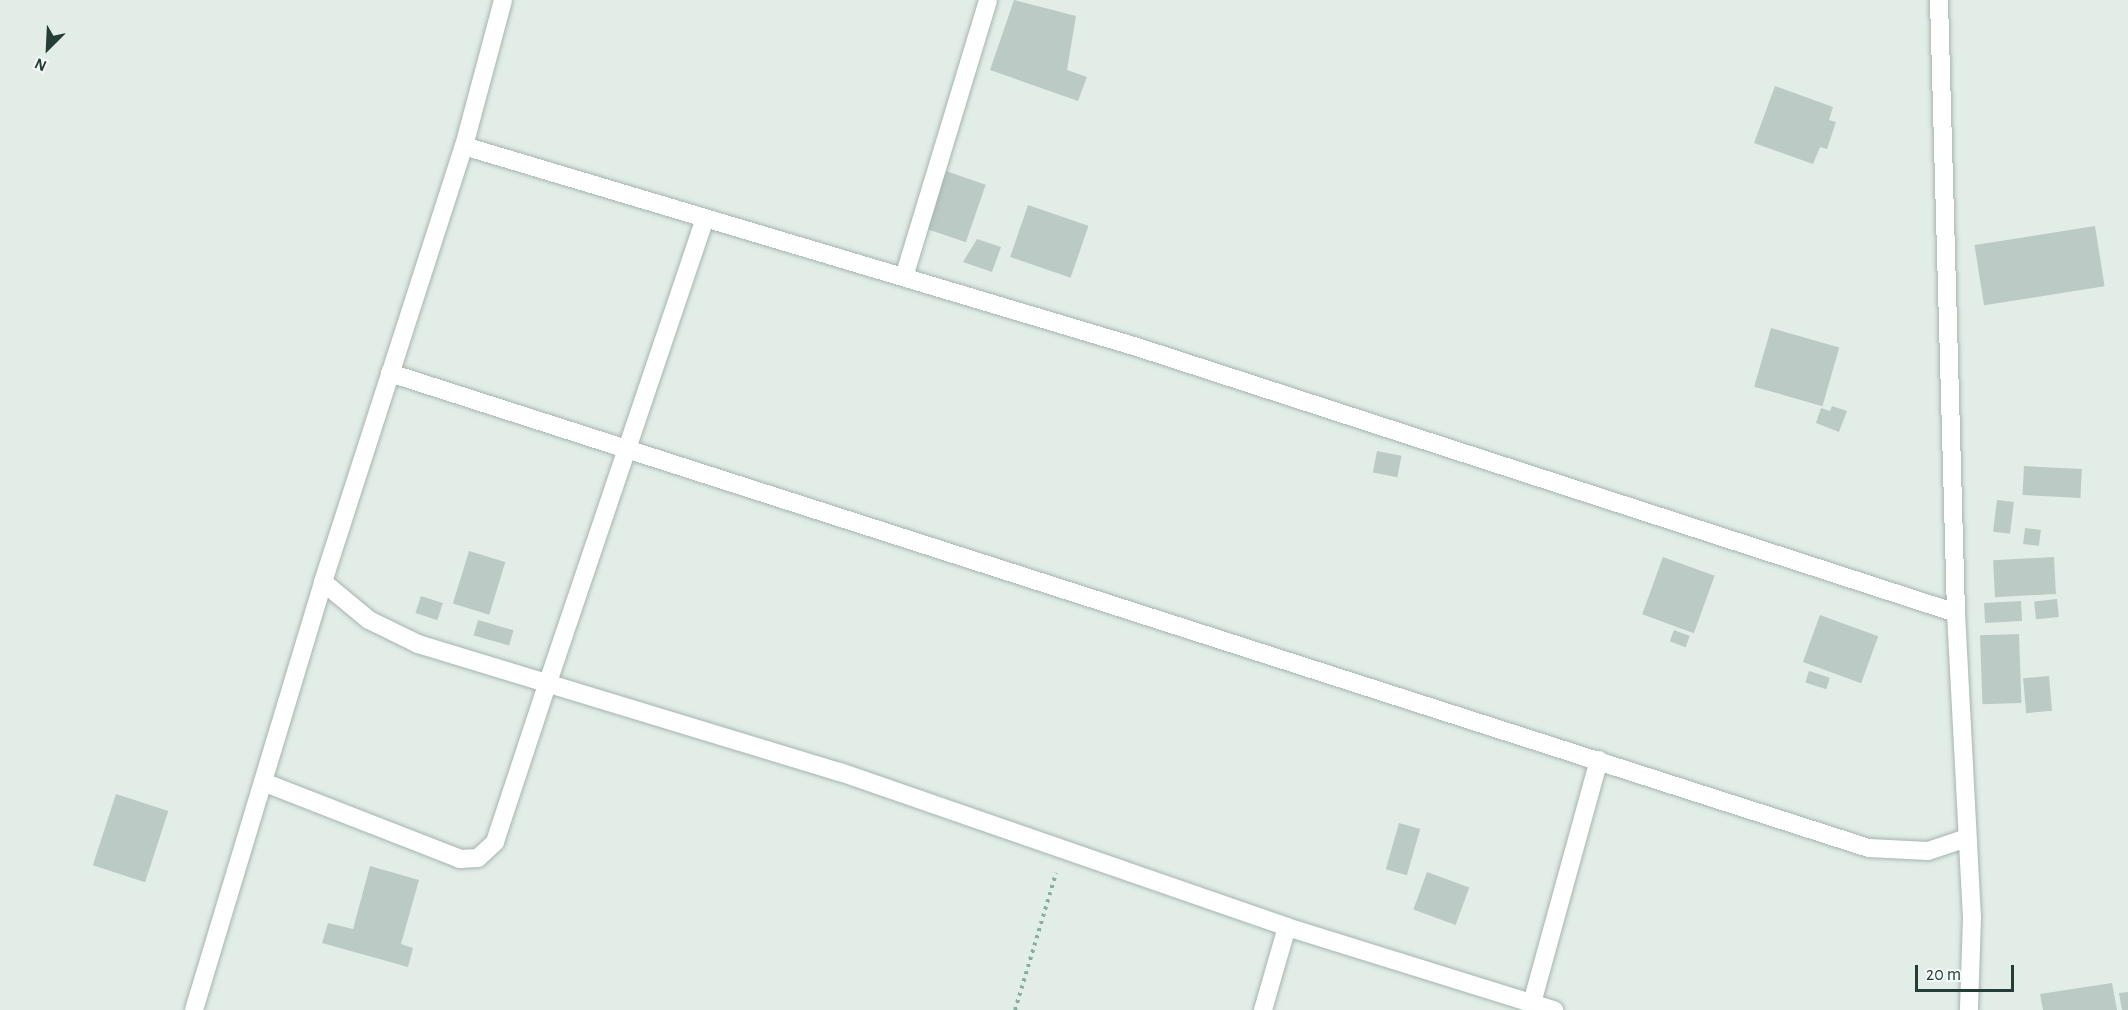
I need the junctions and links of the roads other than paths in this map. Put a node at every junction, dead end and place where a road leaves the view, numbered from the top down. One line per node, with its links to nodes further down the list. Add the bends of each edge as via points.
1 (503, 0): 4 (street)
2 (988, 0): 6 (street)
3 (1940, 0): 10 (street)
4 (464, 146): 5 (street); 7 (street)
5 (704, 221): 6 (street); 8 (street)
6 (904, 277): 10 (street, via 1148,351)
7 (390, 373): 8 (street); 9 (street)
8 (628, 446): 11 (street); 12 (street)
9 (323, 582): 11 (street, via 393,634); 13 (street)
10 (1956, 613): 14 (street)
11 (547, 685): 13 (street, via 495,842 478,858 460,859); 15 (street, via 840,772)
12 (1599, 760): 14 (street, via 1889,852 1928,852); 16 (street)
13 (263, 782): 17 (street)
14 (1967, 838): 20 (street)
15 (1287, 927): 16 (street); 18 (street)
16 (1519, 1004): 19 (street)
17 (194, 1010)
18 (1263, 1010)
19 (1554, 1010)
20 (1969, 1010)

